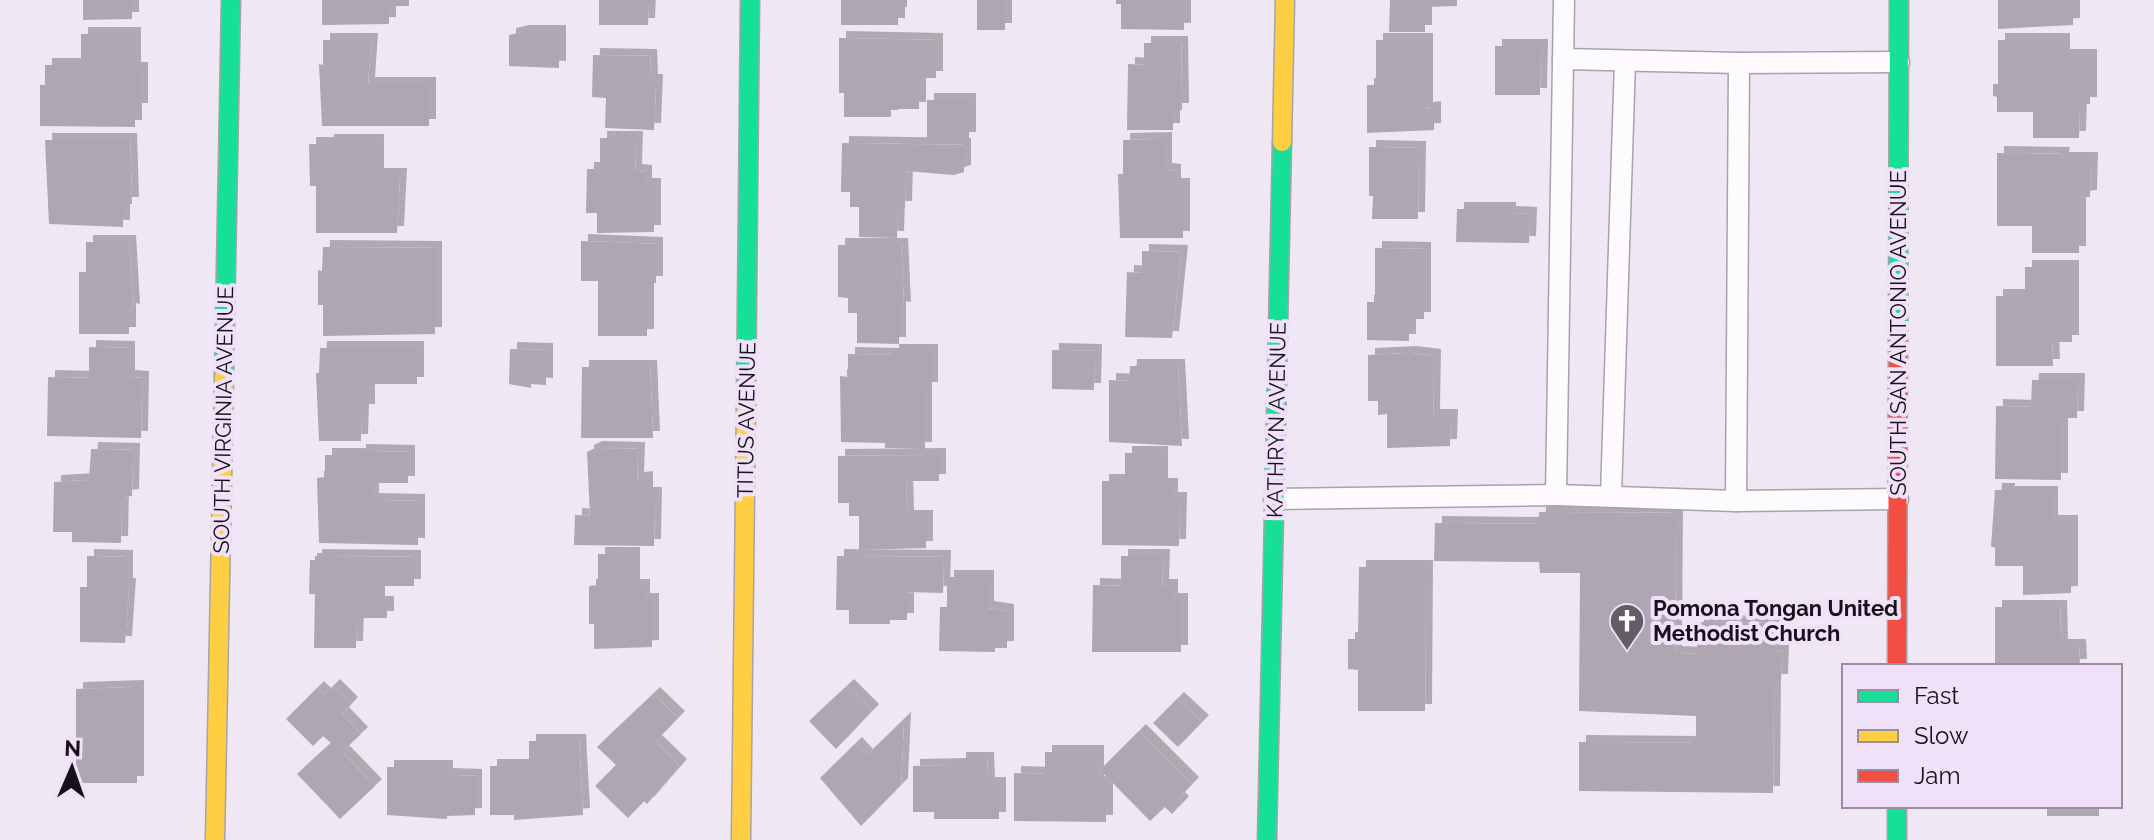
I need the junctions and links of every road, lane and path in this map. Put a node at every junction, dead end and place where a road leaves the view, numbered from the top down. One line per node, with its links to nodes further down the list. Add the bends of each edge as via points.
1 (231, 0): 17 (street, SOUTH VIRGINIA AVENUE)
2 (750, 0): 18 (street, TITUS AVENUE)
3 (1285, 0): 12 (street, KATHRYN AVENUE)
4 (1564, 0): 6 (lane)
5 (1899, 0): 8 (street, SOUTH SAN ANTONIO AVENUE)
6 (1563, 59): 7 (lane); 10 (lane)
7 (1625, 61): 9 (lane); 11 (lane)
8 (1899, 62): 9 (lane); 13 (street, SOUTH SAN ANTONIO AVENUE)
9 (1739, 63): 14 (lane)
10 (1556, 495): 11 (lane); 12 (lane)
11 (1611, 496): 14 (lane)
12 (1274, 499): 19 (street, KATHRYN AVENUE)
13 (1898, 499): 14 (lane); 15 (street, SOUTH SAN ANTONIO AVENUE)
14 (1736, 501)
15 (1897, 664)
16 (1897, 808): 20 (street)
17 (215, 840)
18 (741, 840)
19 (1267, 840)
20 (1897, 840)

